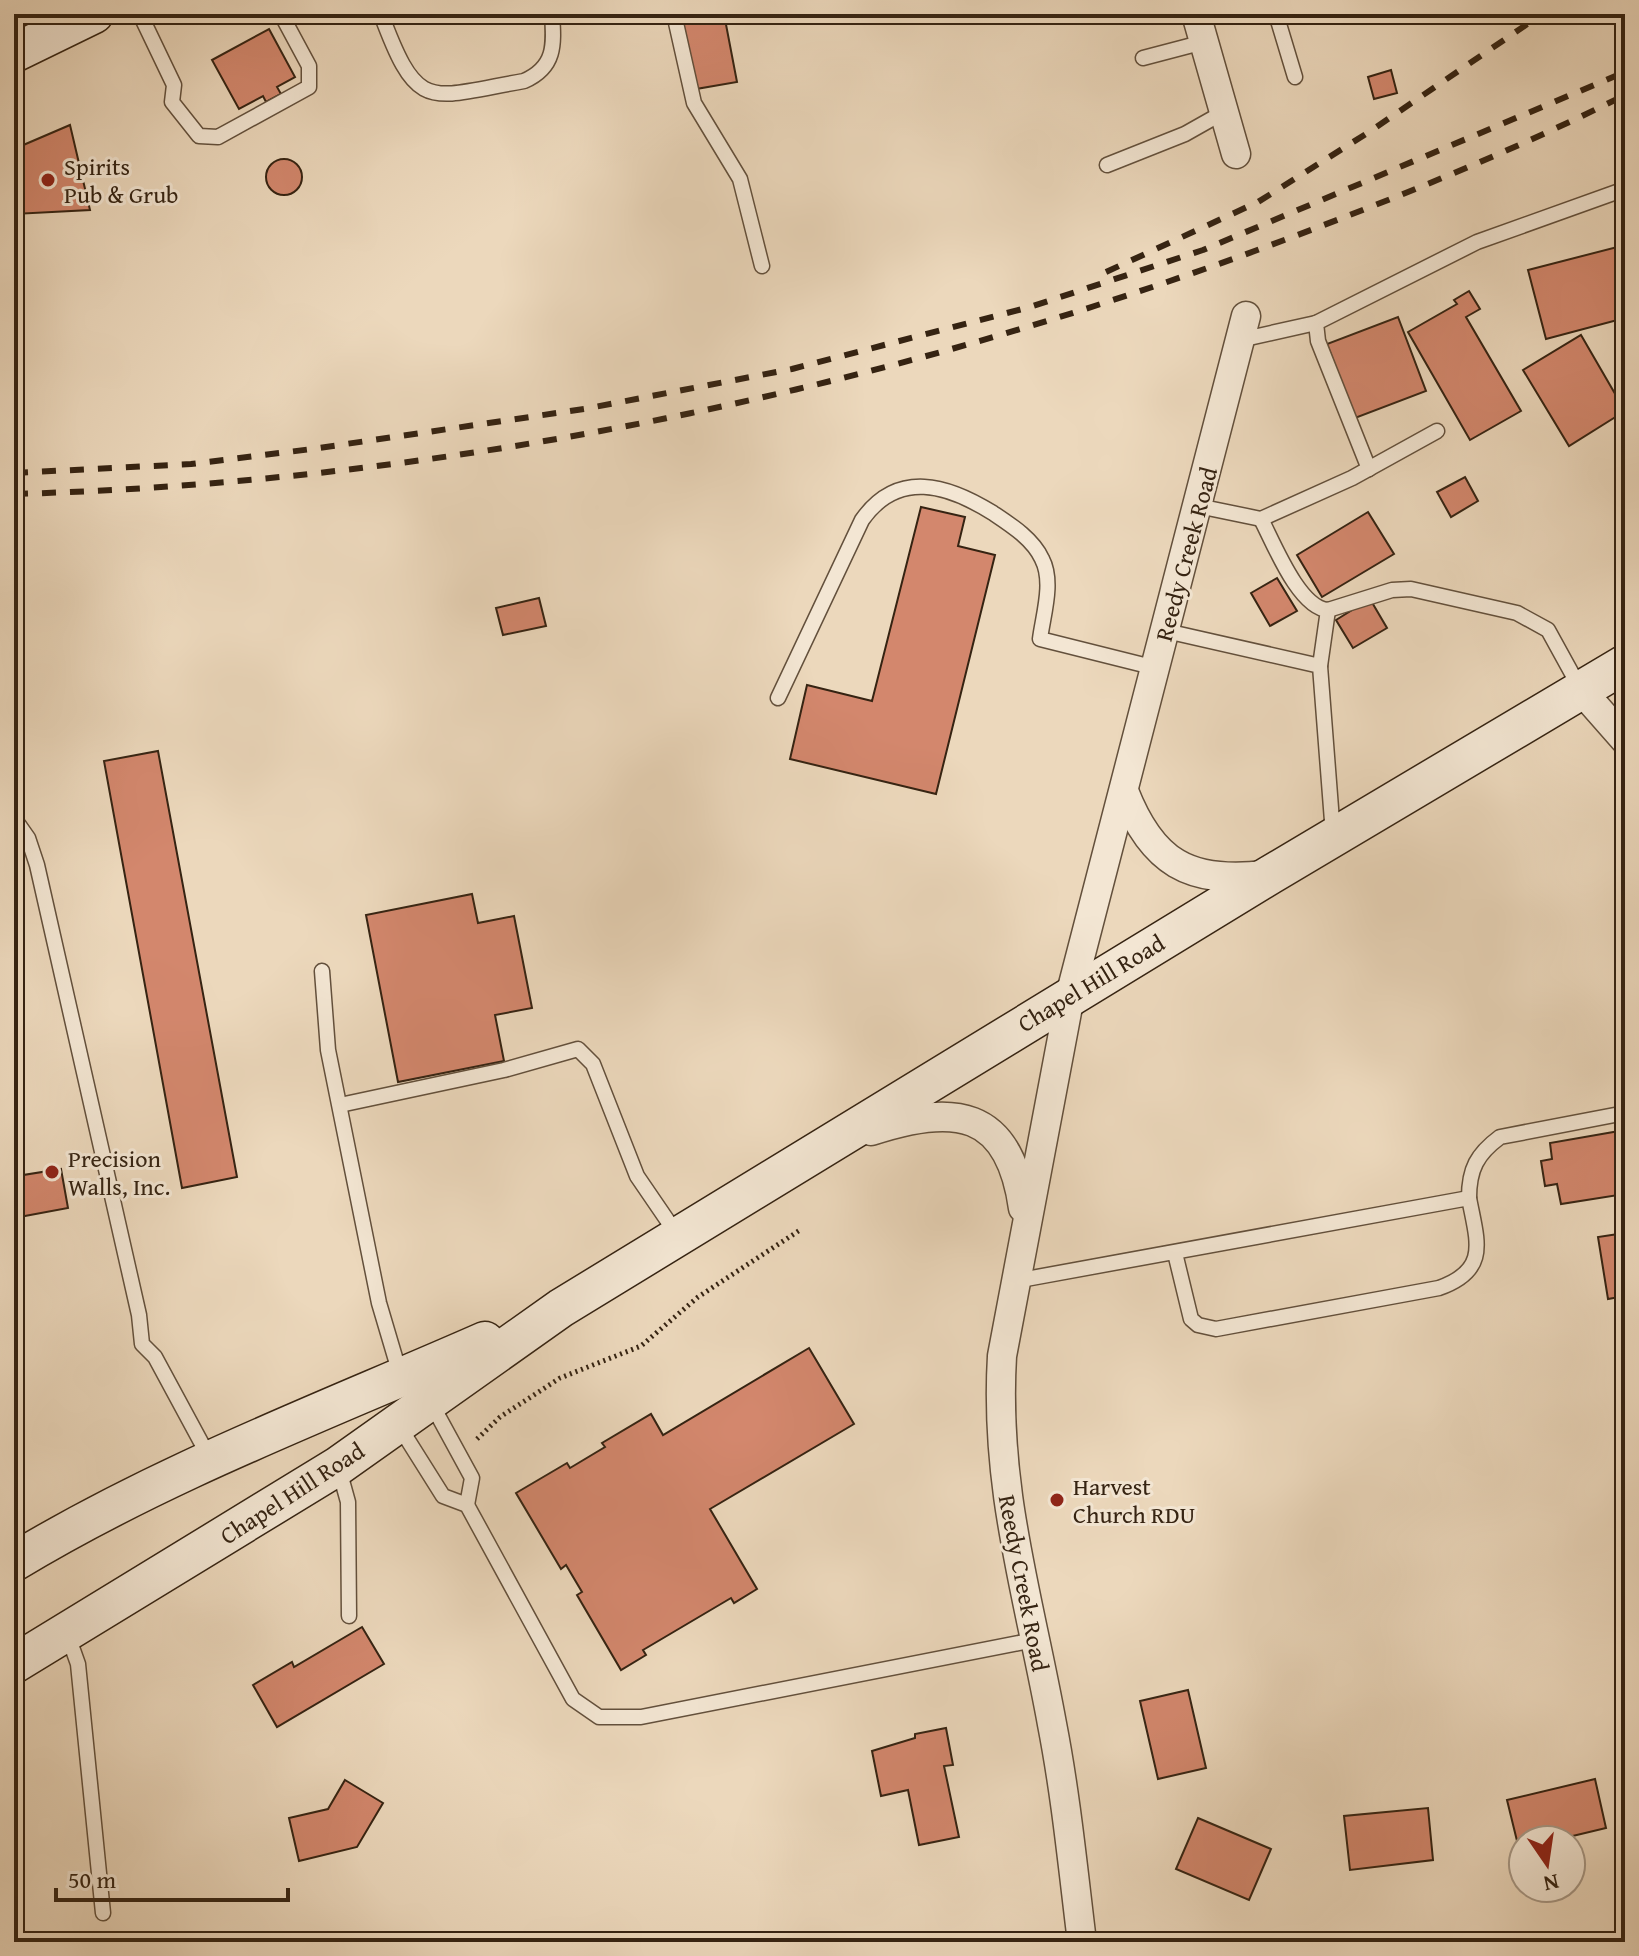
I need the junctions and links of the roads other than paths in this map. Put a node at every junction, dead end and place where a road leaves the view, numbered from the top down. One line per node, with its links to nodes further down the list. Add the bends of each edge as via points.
1 (94, 14): 10 (main road)
2 (140, 14): 3 (lane, via 174,85 172,102 199,136 218,137 309,87 309,66)
3 (281, 14)
4 (381, 14): 5 (lane, via 407,76 418,88 440,96 536,76 554,50)
5 (552, 14)
6 (674, 14): 17 (lane, via 694,103 740,179)
7 (1196, 14): 9 (street)
8 (1276, 14): 12 (lane)
9 (1204, 42): 11 (lane); 13 (street)
10 (14, 53)
11 (1143, 58)
12 (1295, 77)
13 (1224, 112): 14 (street); 15 (lane)
14 (1236, 154)
15 (1107, 165)
16 (1625, 189): 18 (lane, via 1477,242)
17 (762, 266)
18 (1316, 323): 19 (lane); 21 (lane, via 1318,341)
19 (1243, 328): 22 (street, Reedy Creek Road)
20 (1437, 431): 21 (lane)
21 (1369, 469): 23 (lane)
22 (1198, 506): 23 (lane); 25 (street, Reedy Creek Road)
23 (1261, 519): 24 (lane, via 1303,597 1317,610)
24 (1328, 610): 27 (lane); 29 (lane, via 1411,589 1517,613 1548,630)
25 (1166, 631): 27 (lane); 28 (street, Reedy Creek Road)
26 (1625, 664): 29 (main road, Chapel Hill Road)
27 (1320, 666): 34 (lane)
28 (1156, 668): 30 (lane, via 1040,639 1048,583 1034,544 964,495 917,487 888,493 862,520); 32 (street, Reedy Creek Road)
29 (1581, 690): 31 (street); 34 (main road, Chapel Hill Road)
30 (778, 698)
31 (1625, 740)
32 (1124, 791): 35 (street, via 1134,818 1172,864 1205,876); 37 (street, Reedy Creek Road)
33 (14, 818): 48 (lane, via 37,865 142,1344 155,1357)
34 (1333, 838): 35 (main road, Chapel Hill Road)
35 (1270, 875): 37 (main road, Chapel Hill Road)
36 (322, 971): 38 (lane, via 328,1050)
37 (1070, 996): 40 (main road, Chapel Hill Road); 42 (street, Reedy Creek Road)
38 (340, 1105): 43 (lane, via 578,1049 593,1064 637,1176); 46 (lane, via 379,1303)
39 (1625, 1113): 41 (lane, via 1500,1137 1473,1167)
40 (828, 1144): 42 (street, Reedy Creek Road, via 905,1120 962,1116 1004,1146 1018,1177); 43 (main road, Chapel Hill Road)
41 (1469, 1198): 44 (lane); 44 (lane, via 1477,1242 1473,1267 1454,1283 1410,1293 1205,1328 1191,1319)
42 (1026, 1223): 45 (street, Reedy Creek Road)
43 (678, 1237): 46 (main road, Chapel Hill Road)
44 (1175, 1253): 45 (lane)
45 (1015, 1281): 54 (street, Reedy Creek Road, via 999,1404 1011,1536)
46 (416, 1389): 47 (main road, Chapel Hill Road); 48 (main road, Chapel Hill Road); 50 (lane, via 472,1478)
47 (397, 1424): 49 (main road, Chapel Hill Road); 50 (lane, via 443,1496)
48 (210, 1459): 51 (main road, Chapel Hill Road, via 91,1516)
49 (338, 1466): 52 (lane, via 348,1502); 53 (main road, Chapel Hill Road)
50 (467, 1505): 54 (lane, via 573,1699 599,1717 641,1717)
51 (14, 1562)
52 (349, 1616)
53 (67, 1632): 55 (main road, Chapel Hill Road); 56 (lane, via 78,1664)
54 (1034, 1640): 57 (street, Reedy Creek Road, via 1066,1807)
55 (14, 1664)
56 (103, 1913)
57 (1082, 1942)

